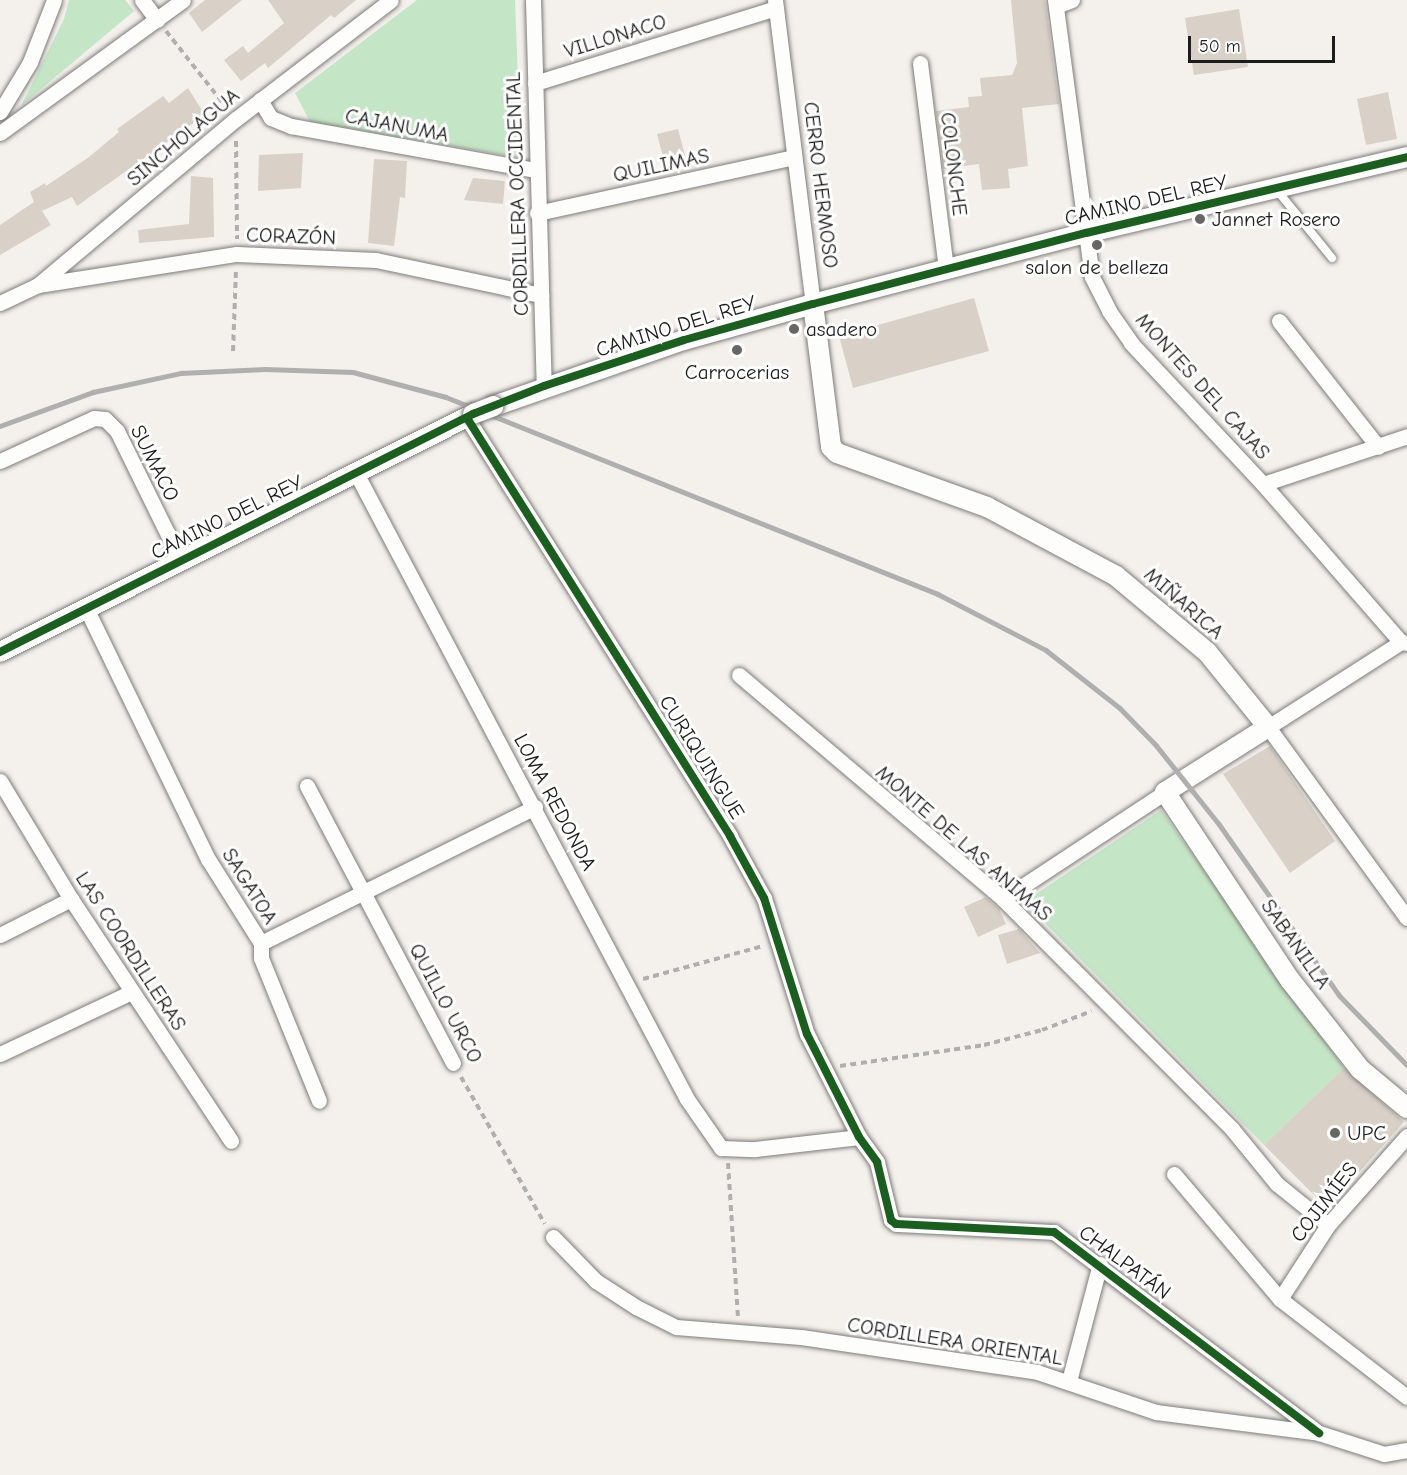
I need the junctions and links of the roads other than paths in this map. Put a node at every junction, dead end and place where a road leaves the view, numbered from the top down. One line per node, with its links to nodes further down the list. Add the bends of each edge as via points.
1 (54, 0): 13 (street, via 30,62)
2 (142, 0): 9 (street)
3 (183, 0): 9 (street)
4 (391, 0): 12 (street, SINCHOLAGUA)
5 (533, 0): 11 (street, CORDILLERA OCCIDENTAL)
6 (1072, 0): 7 (street)
7 (1056, 3): 20 (street, MONTES DEL CAJAS)
8 (776, 4): 11 (street, VILLONACO); 16 (street, CERRO HERMOSO)
9 (157, 20): 14 (street)
10 (920, 63): 22 (street, COLONCHE)
11 (535, 84): 17 (street, CORDILLERA OCCIDENTAL)
12 (260, 100): 17 (street, CAJANUMA, via 271,118 291,126); 23 (street, SINCHOLAGUA)
13 (0, 112)
14 (0, 134)
15 (1407, 157): 18 (street, CAMINO DEL REY)
16 (793, 158): 19 (street, QUILIMAS); 26 (street, CERRO HERMOSO)
17 (536, 170): 19 (street, CORDILLERA OCCIDENTAL)
18 (1275, 188): 20 (street, CAMINO DEL REY); 21 (lane)
19 (537, 213): 24 (street, CORDILLERA OCCIDENTAL)
20 (1086, 232): 22 (street, CAMINO DEL REY); 35 (street, MONTES DEL CAJAS, via 1092,277 1131,343)
21 (1332, 258)
22 (946, 269): 26 (street, CAMINO DEL REY)
23 (38, 285): 24 (street, CORAZÓN, via 237,254 376,260); 25 (street, SINCHOLAGUA)
24 (541, 295): 28 (street, CORDILLERA OCCIDENTAL)
25 (0, 303)
26 (813, 304): 28 (street, CAMINO DEL REY, via 684,340); 31 (street, CERRO HERMOSO)
27 (1279, 321): 32 (street)
28 (544, 386): 29 (street, CAMINO DEL REY, bridge)
29 (470, 416): 34 (street, CAMINO DEL REY); 58 (street, CURIQUINGUE, via 724,826 764,898 807,1034)
30 (1407, 436): 32 (street)
31 (831, 447): 41 (street, MIÑARICA, via 837,453 987,507 1116,576 1207,652)
32 (1378, 447): 35 (street)
33 (0, 461): 36 (street, SUMACO, via 94,418 105,419 117,430)
34 (356, 473): 36 (street, CAMINO DEL REY); 45 (street, LOMA REDONDA)
35 (1263, 484): 38 (street, MONTES DEL CAJAS)
36 (181, 561): 37 (street, CAMINO DEL REY)
37 (86, 608): 39 (street, CAMINO DEL REY); 51 (street, SAGATOA, via 208,859)
38 (1404, 643): 41 (street)
39 (0, 652)
40 (739, 675): 48 (street, MONTE DE LAS ANIMAS)
41 (1268, 727): 44 (street); 49 (street, MIÑARICA)
42 (307, 786): 46 (street, QUILLO URCO)
43 (2, 791): 47 (street, LAS COORDILLERAS)
44 (1165, 792): 48 (street); 56 (street, SABANILLA, via 1297,989 1360,1069)
45 (535, 807): 46 (street, SAGATOA); 58 (street, LOMA REDONDA, via 687,1100 721,1148 755,1149)
46 (362, 890): 51 (street, SAGATOA); 54 (street, QUILLO URCO)
47 (71, 898): 50 (street); 52 (street, LAS COORDILLERAS)
48 (1003, 899): 61 (street, MONTE DE LAS ANIMAS, via 1232,1129 1277,1184)
49 (1407, 918)
50 (0, 935)
51 (261, 943): 55 (street, via 261,958)
52 (132, 992): 53 (street); 59 (street, LAS COORDILLERAS)
53 (0, 1054)
54 (453, 1063)
55 (319, 1101)
56 (1407, 1108)
57 (1407, 1136): 61 (street, COJIMÍES)
58 (859, 1137): 63 (street, CHALPATÁN, via 877,1162 890,1217 896,1224 1054,1232)
59 (231, 1141)
60 (1174, 1174): 64 (street)
61 (1328, 1225): 64 (street, COJIMÍES)
62 (553, 1237): 65 (street, CORDILLERA ORIENTAL, via 596,1281 676,1327 801,1337 1037,1372)
63 (1100, 1264): 65 (street); 67 (street, CHALPATÁN)
64 (1280, 1299): 66 (street)
65 (1069, 1381): 67 (street, CORDILLERA ORIENTAL, via 1156,1412)
66 (1407, 1396)
67 (1319, 1433): 68 (street, CORDILLERA ORIENTAL, via 1384,1454)
68 (1407, 1450)

